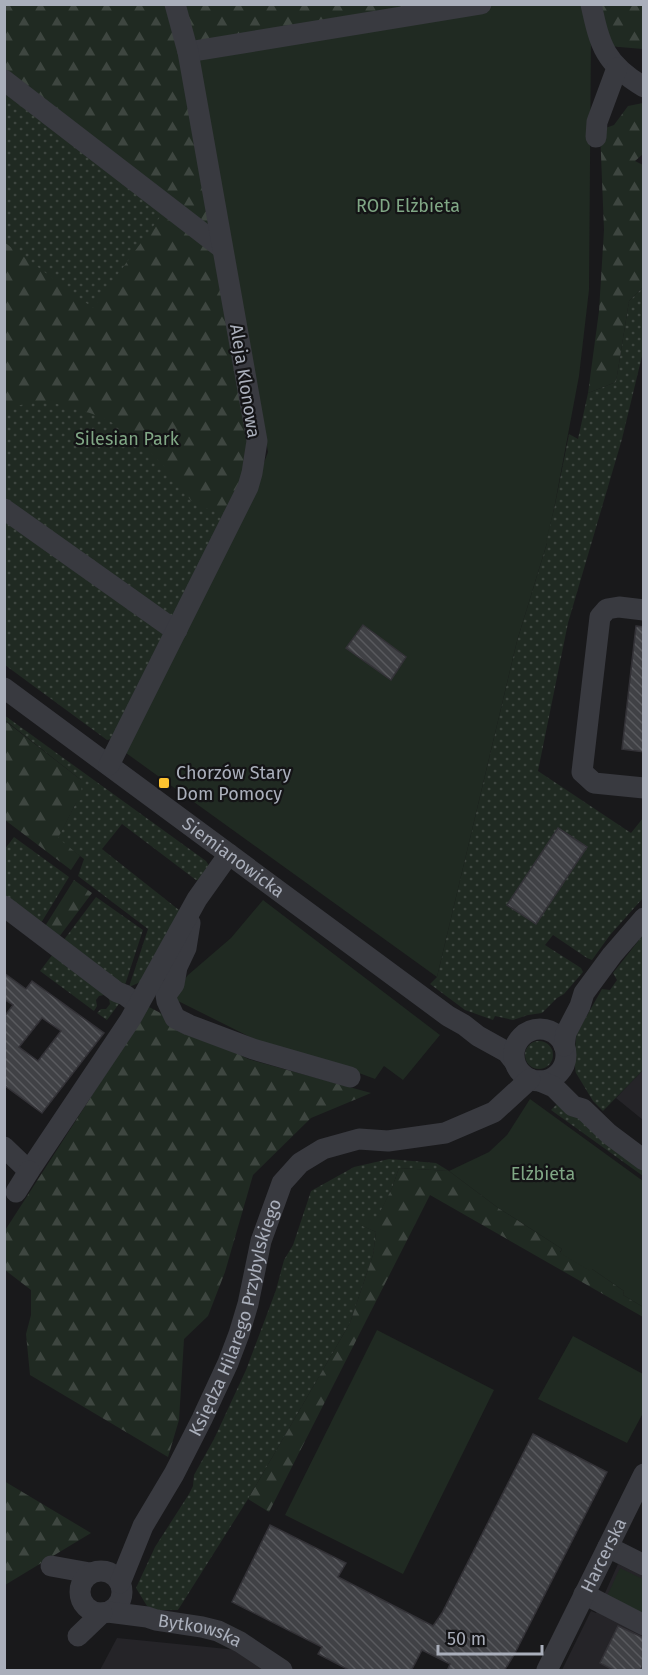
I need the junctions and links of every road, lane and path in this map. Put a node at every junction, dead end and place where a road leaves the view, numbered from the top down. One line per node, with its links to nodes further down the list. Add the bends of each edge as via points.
1 (481, 4): 4 (street)
2 (591, 4): 5 (street, via 605,54)
3 (175, 8): 4 (street, Aleja Klonowa)
4 (188, 52): 9 (street, Aleja Klonowa)
5 (617, 68): 7 (street); 8 (street, via 597,122)
6 (4, 80): 9 (street)
7 (644, 87)
8 (596, 137)
9 (222, 248): 12 (street, Aleja Klonowa, via 257,441 248,487)
10 (4, 509): 12 (street)
11 (644, 610): 15 (street, via 619,607 607,609 600,617 582,772 594,783)
12 (177, 630): 14 (street, Aleja Klonowa)
13 (4, 688): 14 (street, Siemianowicka)
14 (109, 765): 16 (street, Siemianowicka)
15 (644, 788)
16 (229, 854): 18 (street); 22 (street, Siemianowicka)
17 (4, 906): 21 (street)
18 (192, 908): 21 (street); 27 (street, via 186,948 174,984 166,995 175,1018 253,1049)
19 (644, 918): 20 (street)
20 (584, 993): 23 (street); 25 (street, via 566,1033)
21 (138, 1005): 33 (street)
22 (464, 1025): 24 (street, Siemianowicka); 26 (street, Siemianowicka, via 507,1052)
23 (542, 1029): 24 (street); 25 (street, via 555,1034)
24 (521, 1036): 26 (street)
25 (564, 1054): 28 (street, via 557,1074); 29 (street, via 566,1076)
26 (514, 1061): 28 (street, via 522,1074); 30 (street)
27 (350, 1077)
28 (535, 1080): 29 (street, via 554,1087 573,1106); 30 (street, Księdza Hilarego Przybylskiego)
29 (583, 1109): 32 (street)
30 (494, 1112): 38 (street, Księdza Hilarego Przybylskiego, via 445,1133 388,1141 359,1139 323,1149 300,1163 282,1183 261,1241 248,1304 228,1362 174,1474)
31 (4, 1148): 33 (street)
32 (644, 1160)
33 (29, 1171): 34 (street)
34 (16, 1192)
35 (644, 1474): 36 (street, Harcerska)
36 (608, 1547): 37 (street); 39 (street, Harcerska)
37 (644, 1564)
38 (101, 1592): 41 (street, Bytkowska, via 147,1617 218,1631)
39 (584, 1594): 40 (street); 42 (street, Harcerska)
40 (644, 1625)
41 (282, 1671)
42 (547, 1671)

